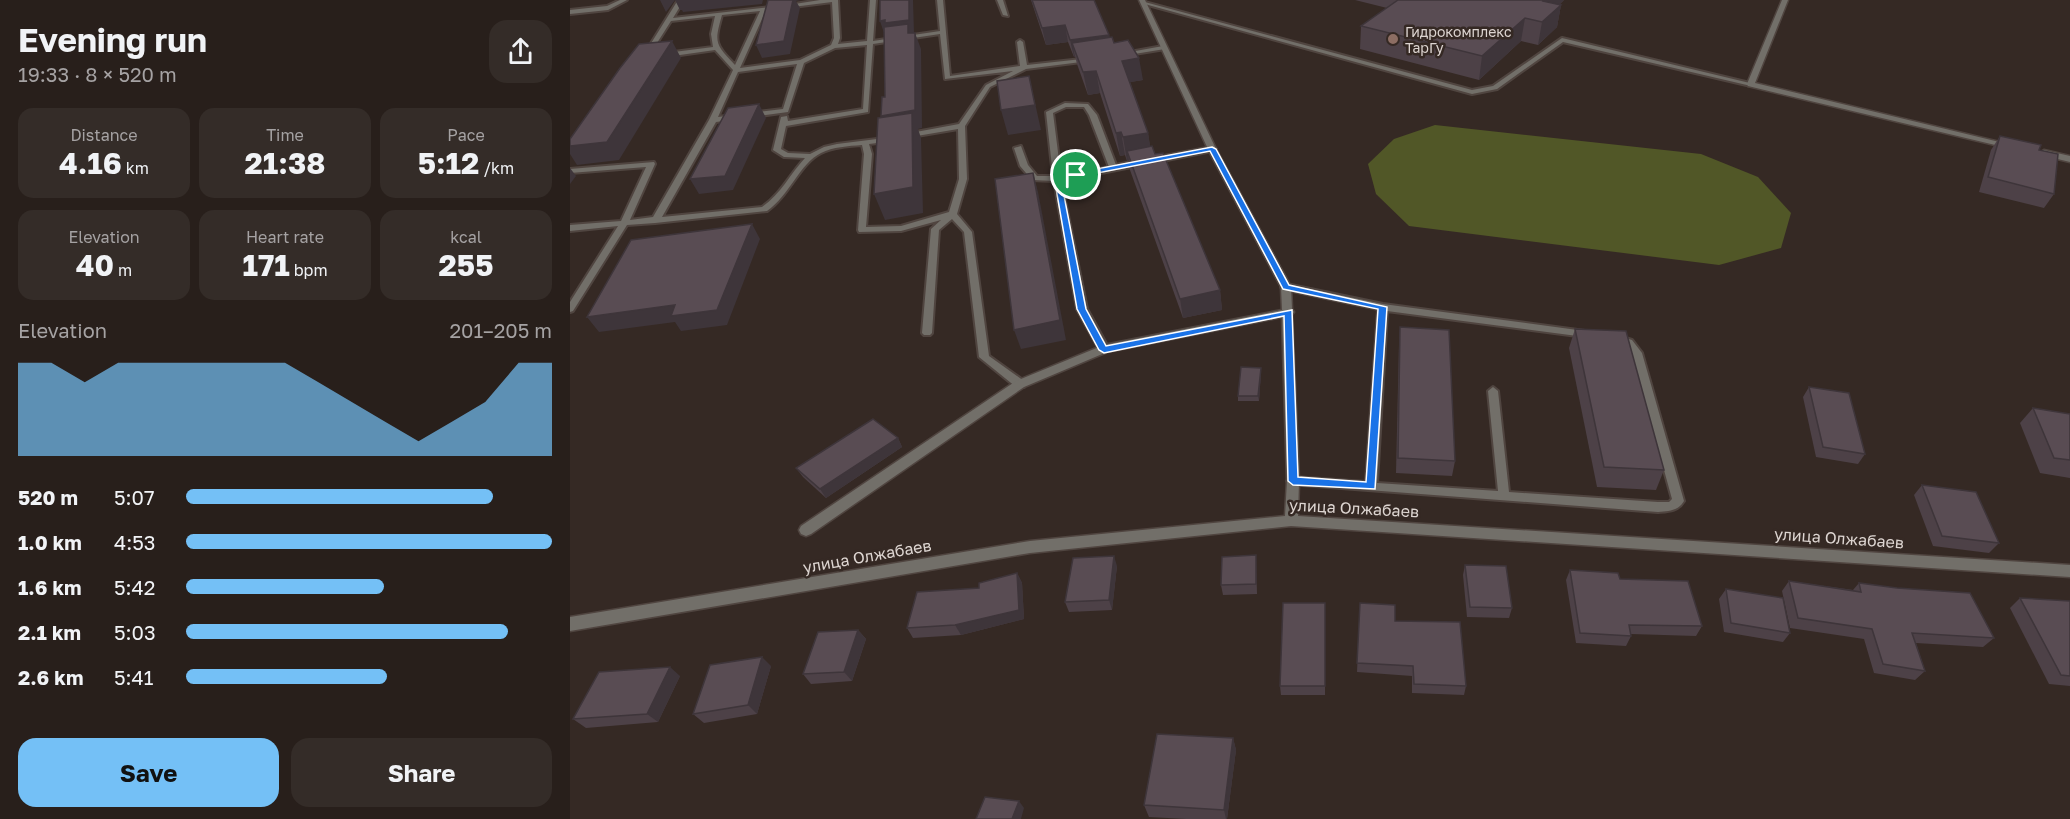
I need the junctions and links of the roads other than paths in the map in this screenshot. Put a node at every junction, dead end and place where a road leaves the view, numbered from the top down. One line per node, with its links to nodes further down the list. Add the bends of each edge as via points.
1 (623, 0): 2 (lane); 11 (lane, via 608,8)
2 (632, 0)
3 (681, 0): 14 (lane)
4 (834, 0): 10 (lane); 18 (lane)
5 (873, 0): 16 (lane)
6 (940, 0): 15 (lane)
7 (1000, 0): 13 (lane)
8 (1785, 0): 26 (street)
9 (1142, 1): 20 (street); 26 (lane, via 1472,93 1495,88 1562,40)
10 (764, 9): 12 (lane); 25 (lane)
11 (570, 12)
12 (719, 14): 14 (lane); 19 (lane, via 712,39)
13 (1006, 15)
14 (668, 20): 19 (lane, via 645,57)
15 (942, 32): 16 (lane); 24 (lane, via 947,78)
16 (870, 42): 18 (lane); 29 (lane, via 866,111)
17 (1020, 42): 24 (lane)
18 (834, 46): 23 (lane)
19 (716, 48): 25 (lane)
20 (1163, 48): 21 (lane); 34 (street)
21 (1117, 55)
22 (1094, 58): 24 (lane)
23 (801, 62): 25 (lane); 27 (lane)
24 (1024, 68): 30 (lane, via 988,86)
25 (737, 70): 28 (lane)
26 (1751, 84): 33 (street)
27 (786, 111): 28 (lane); 29 (lane)
28 (713, 120): 42 (lane)
29 (784, 124): 36 (lane, via 777,150 787,155)
30 (962, 126): 31 (lane); 41 (lane, via 963,179)
31 (865, 143): 36 (lane); 41 (lane, via 868,154 862,230 901,228)
32 (1018, 148): 40 (lane, via 1024,166 1035,178)
33 (2024, 148)
34 (1212, 149): 38 (lane); 45 (street)
35 (2036, 151): 37 (street)
36 (812, 156): 42 (lane, via 775,203 765,209)
37 (2070, 159)
38 (1113, 168): 40 (lane); 40 (lane, via 1086,105 1065,105 1049,112)
39 (570, 171): 43 (lane, via 651,165)
40 (1057, 179): 50 (lane, via 1082,309)
41 (954, 214): 49 (lane, via 935,229); 51 (lane, via 968,232 984,357)
42 (655, 220): 43 (lane)
43 (624, 223): 44 (lane); 47 (lane)
44 (570, 228)
45 (1286, 287): 46 (lane); 48 (street)
46 (1383, 307): 54 (lane); 55 (lane, via 1621,339 1629,342 1637,353 1678,501 1672,506 1658,507)
47 (570, 309)
48 (1288, 312): 50 (street); 53 (street)
49 (927, 333)
50 (1104, 350): 51 (street)
51 (1020, 384): 57 (street)
52 (1493, 391): 55 (lane)
53 (1293, 481): 54 (lane); 56 (street)
54 (1371, 486): 55 (lane)
55 (1504, 496)
56 (1291, 521): 58 (street, улица Олжабаев); 59 (street, улица Олжабаев, via 1030,546)
57 (806, 530)
58 (2070, 571)
59 (570, 624)

